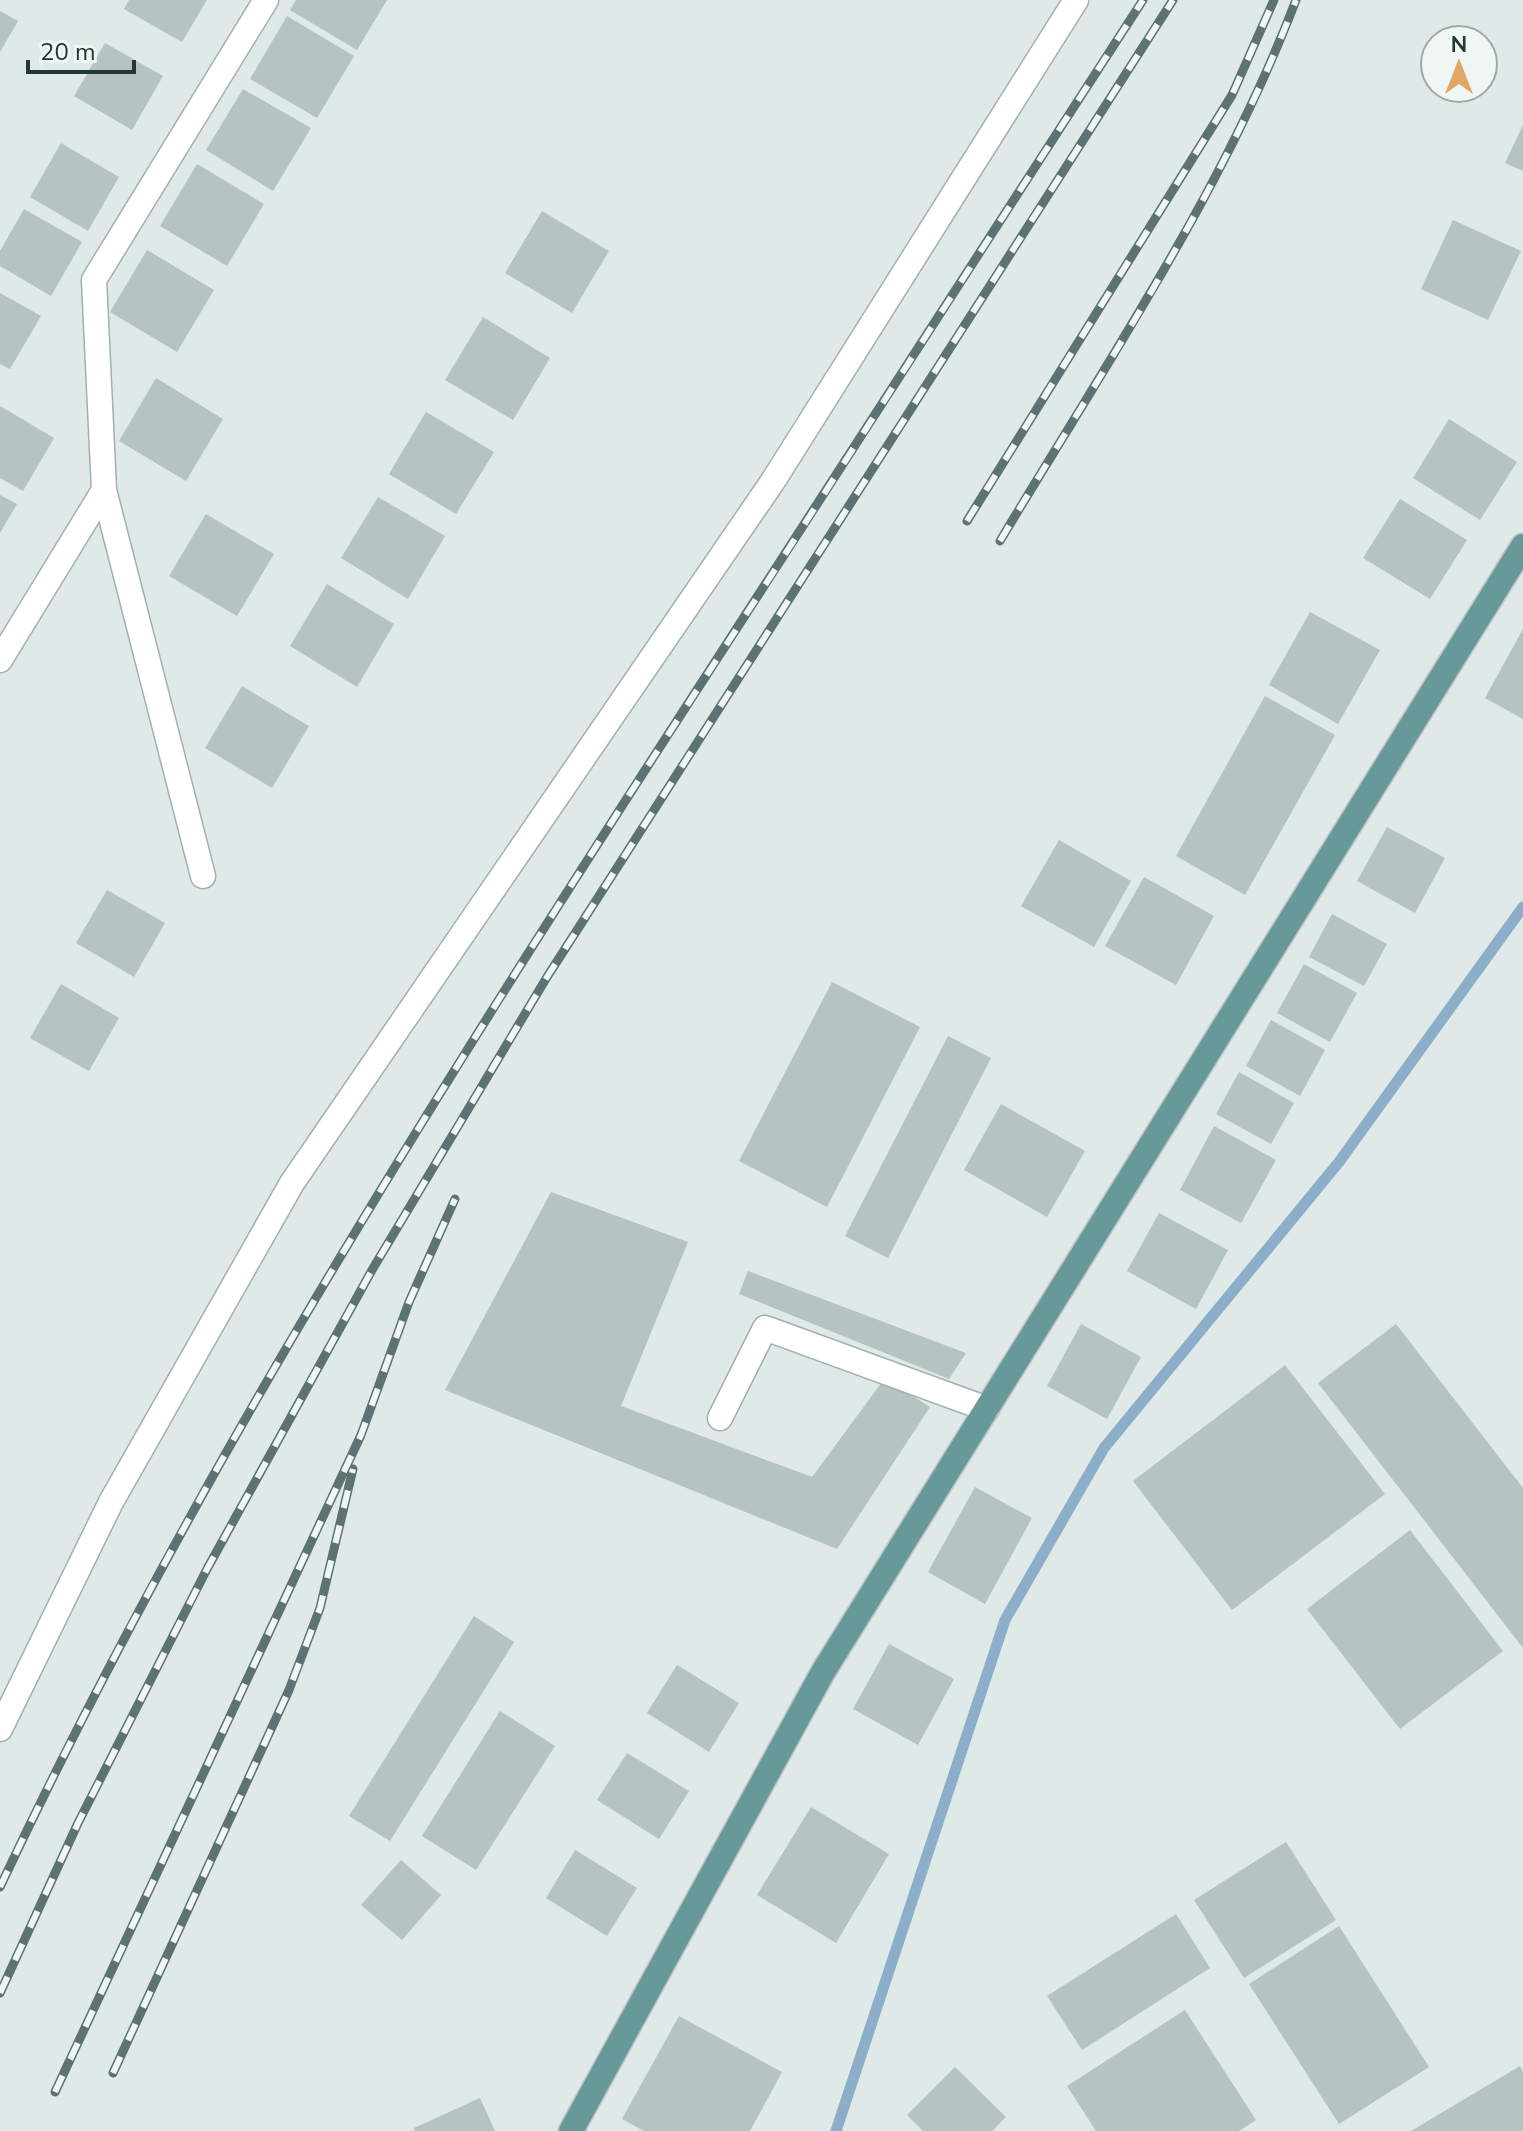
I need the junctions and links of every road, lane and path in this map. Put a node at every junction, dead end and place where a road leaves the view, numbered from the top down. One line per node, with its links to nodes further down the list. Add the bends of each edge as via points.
1 (266, 0): 3 (street, via 94,280)
2 (1076, 0): 9 (street, via 773,481 292,1183 111,1502)
3 (104, 490): 5 (street); 6 (street)
4 (1523, 546): 7 (main road)
5 (0, 660)
6 (203, 876)
7 (987, 1409): 8 (street, via 765,1328); 10 (main road, via 823,1672)
8 (720, 1418)
9 (0, 1729)
10 (571, 2131)

